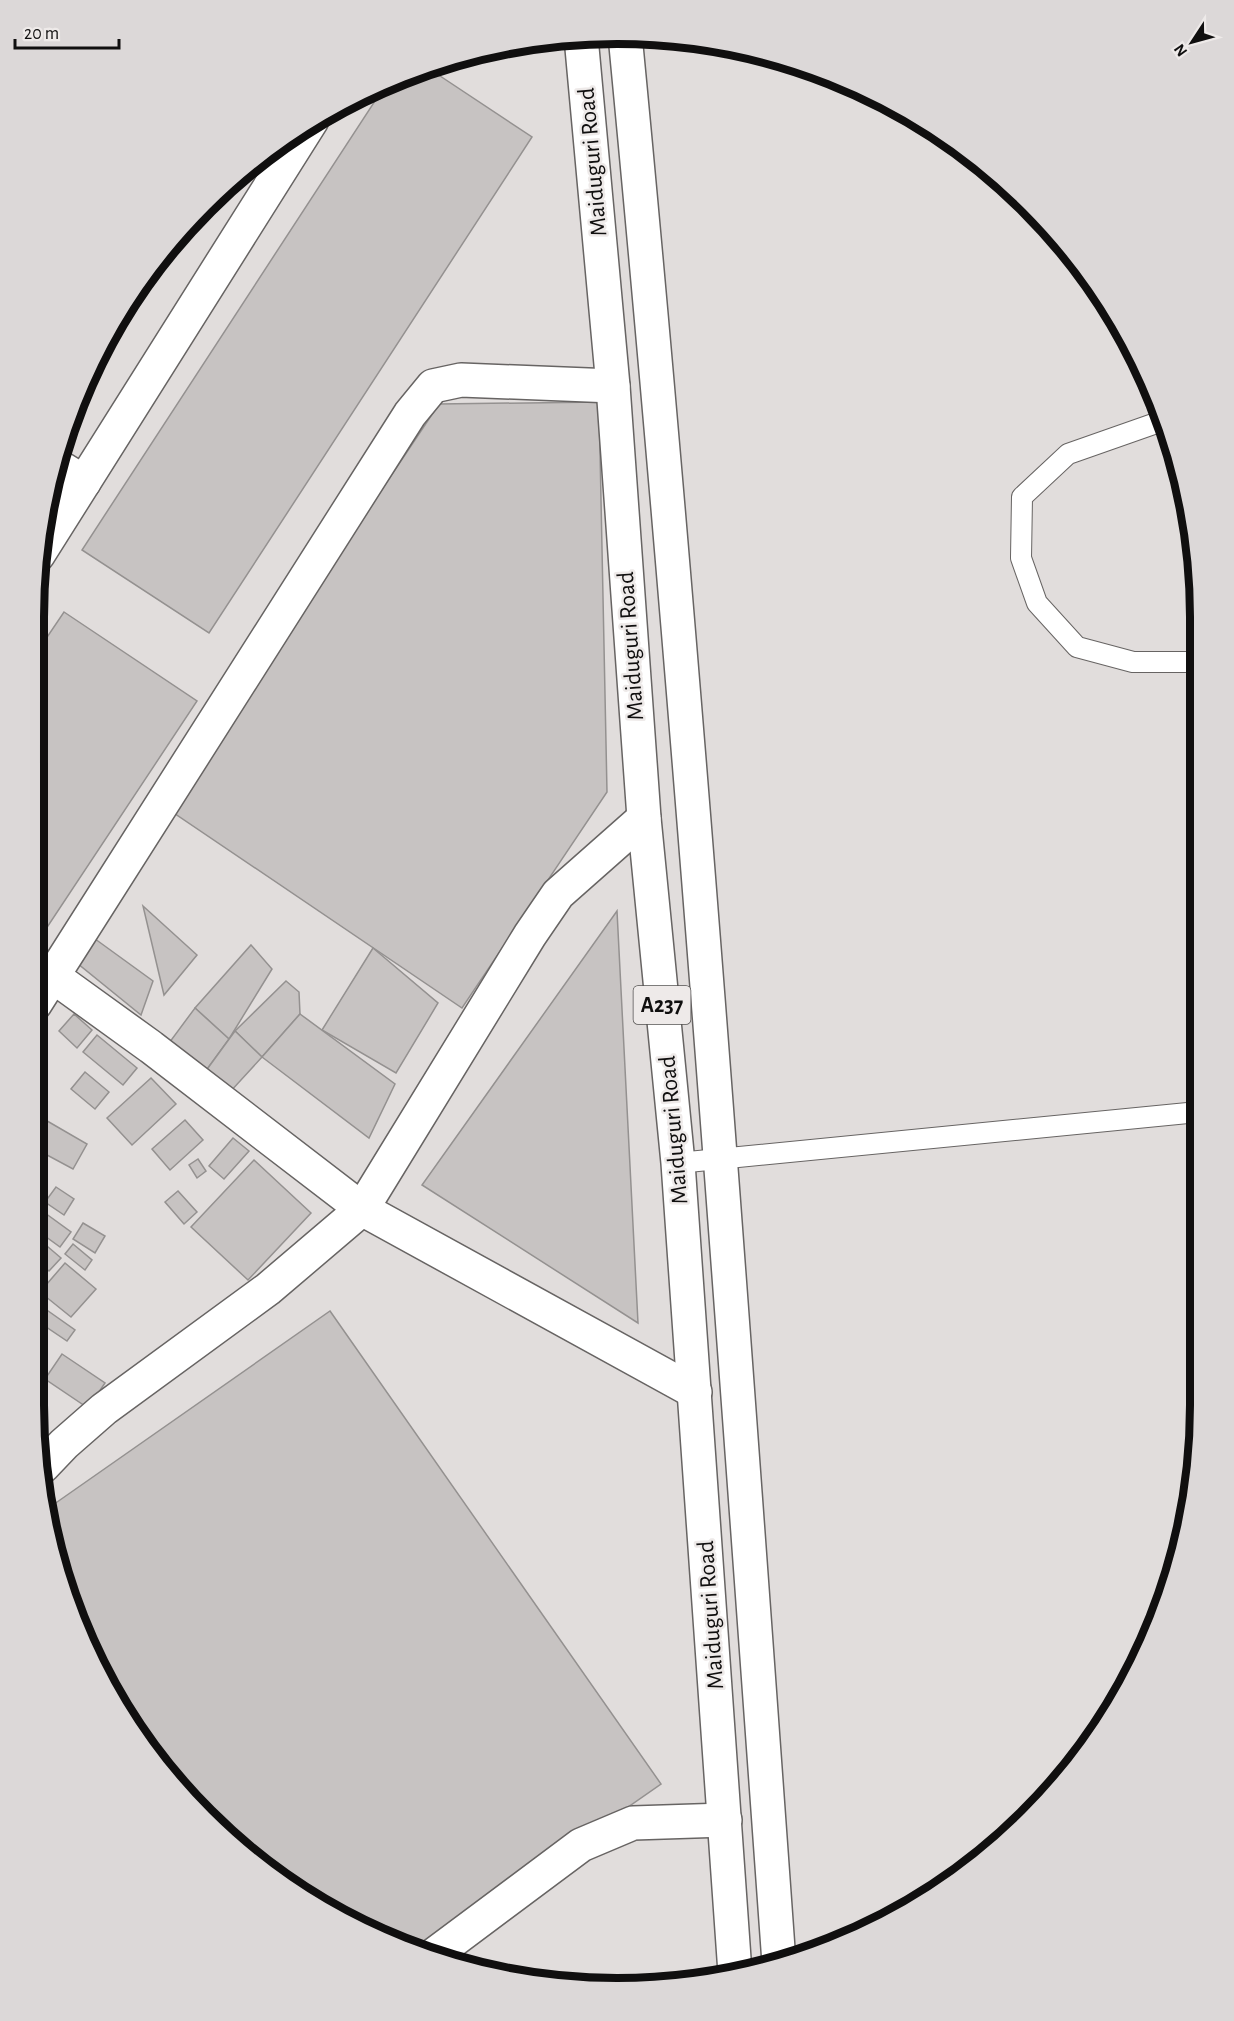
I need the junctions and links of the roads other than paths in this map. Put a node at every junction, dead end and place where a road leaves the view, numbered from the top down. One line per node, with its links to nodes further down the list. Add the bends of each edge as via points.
1 (626, 44): 13 (main road, Maiduguri Road / A237)
2 (582, 45): 4 (main road, Maiduguri Road / A237)
3 (299, 140): 6 (main road)
4 (613, 386): 9 (main road, Maiduguri Road / A237); 10 (main road, via 461,380 433,386 410,414)
5 (1156, 423): 8 (lane, via 1068,454 1022,497 1021,558 1037,603 1077,647 1132,662)
6 (71, 474): 7 (main road)
7 (52, 520)
8 (1190, 662)
9 (644, 818): 14 (main road, Maiduguri Road / A237); 15 (main road, via 558,894)
10 (54, 977): 11 (main road); 15 (main road)
11 (44, 991)
12 (1190, 1113): 13 (lane)
13 (722, 1159): 14 (lane); 20 (main road, Maiduguri Road / A237)
14 (678, 1163): 16 (main road, Maiduguri Road / A237)
15 (362, 1209): 16 (main road); 17 (main road, via 268,1289 104,1409)
16 (695, 1392): 18 (main road, Maiduguri Road / A237)
17 (47, 1462)
18 (725, 1820): 19 (main road, via 633,1823 581,1845); 21 (main road, Maiduguri Road / A237)
19 (441, 1949)
20 (778, 1954)
21 (734, 1965)

